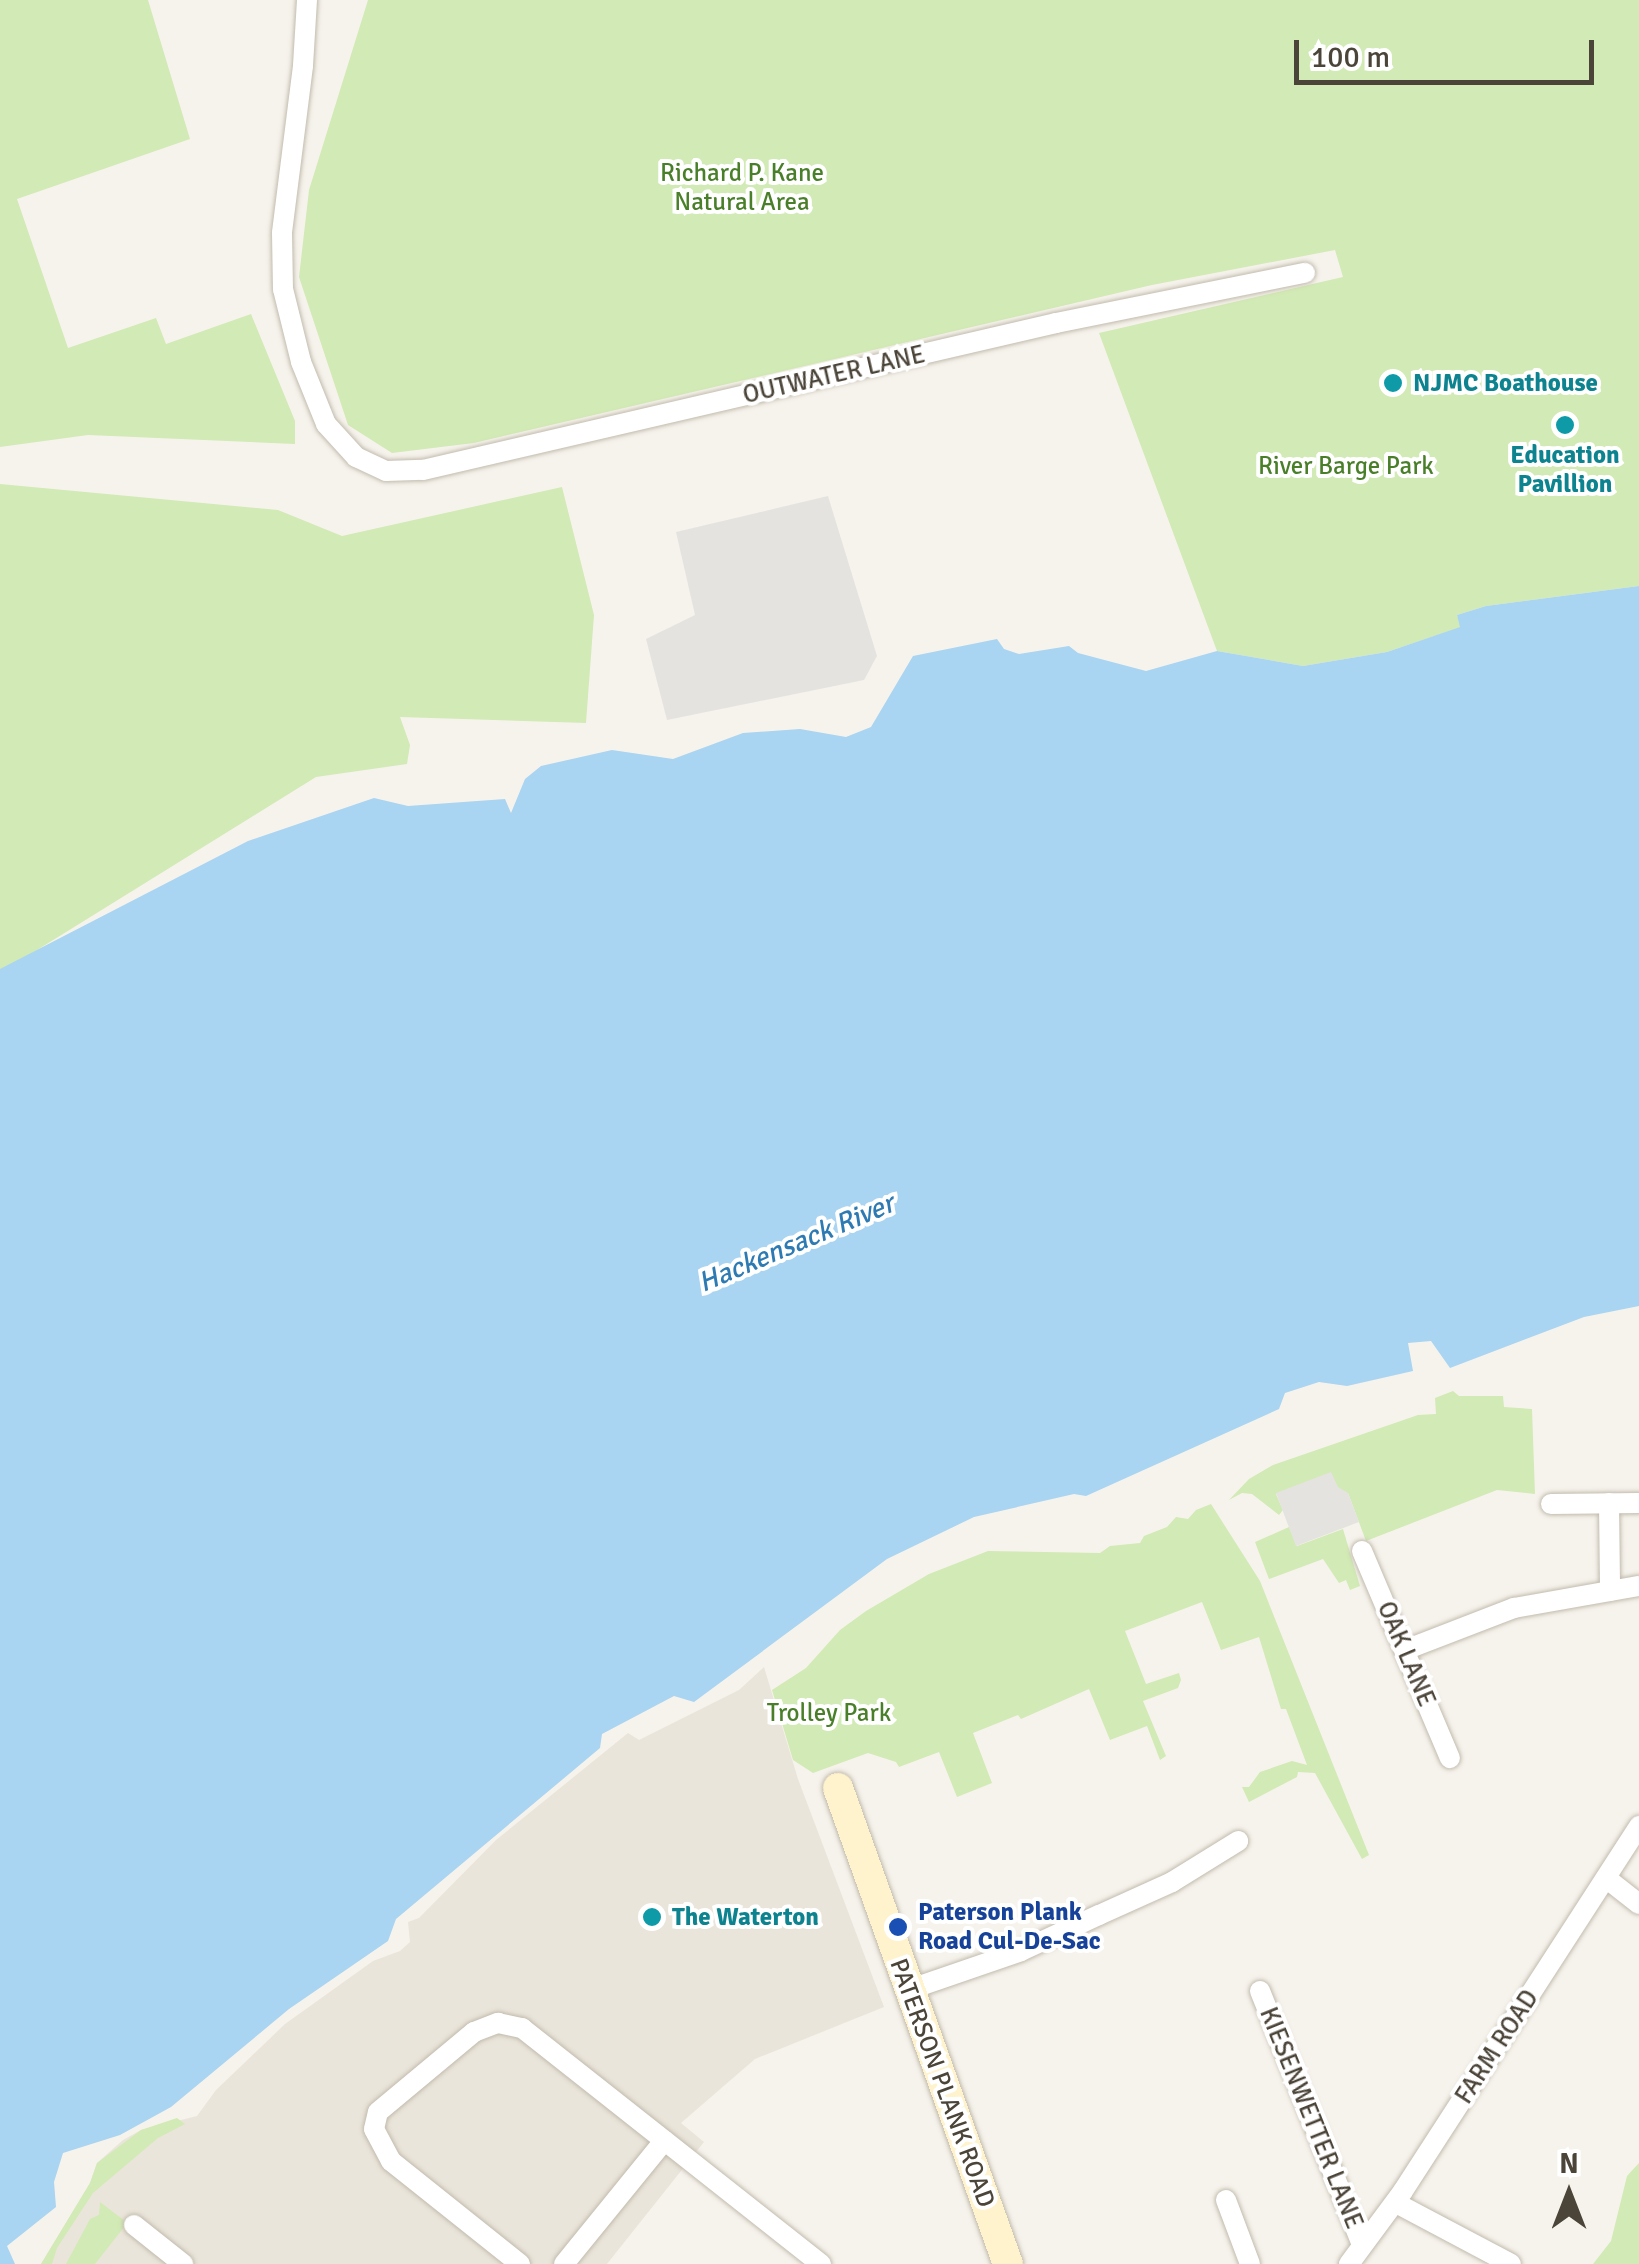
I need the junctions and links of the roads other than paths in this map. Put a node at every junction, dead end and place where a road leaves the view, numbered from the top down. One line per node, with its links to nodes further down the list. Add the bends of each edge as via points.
1 (307, 0): 2 (street, OUTWATER LANE, via 282,275 313,396 335,438 364,463 386,471 423,470)
2 (1306, 273)
3 (1609, 1503): 4 (street); 5 (street); 8 (street)
4 (1639, 1503)
5 (1552, 1504)
6 (1362, 1551): 9 (street, OAK LANE)
7 (1639, 1586): 8 (street)
8 (1610, 1591): 9 (street, via 1514,1608)
9 (1405, 1650): 10 (street, OAK LANE)
10 (1450, 1758)
11 (838, 1788): 16 (street, PATERSON PLANK ROAD)
12 (1639, 1826): 14 (street, FARM ROAD)
13 (1238, 1840): 16 (street, via 1172,1882 1099,1916)
14 (1606, 1878): 15 (street); 20 (street, FARM ROAD)
15 (1639, 1904)
16 (908, 1990): 27 (street, PATERSON PLANK ROAD)
17 (1260, 1991): 22 (street, KIESENWETTER LANE)
18 (664, 2141): 24 (street, via 522,2028 498,2024 474,2032 378,2112 374,2129 391,2162); 25 (street); 26 (street)
19 (1226, 2200): 28 (street)
20 (1396, 2202): 22 (street, FARM ROAD); 30 (street)
21 (134, 2225): 23 (street)
22 (1362, 2245): 29 (street, FARM ROAD)
23 (183, 2264)
24 (520, 2264)
25 (564, 2264)
26 (822, 2264)
27 (1008, 2264)
28 (1250, 2264)
29 (1349, 2264)
30 (1512, 2264)

